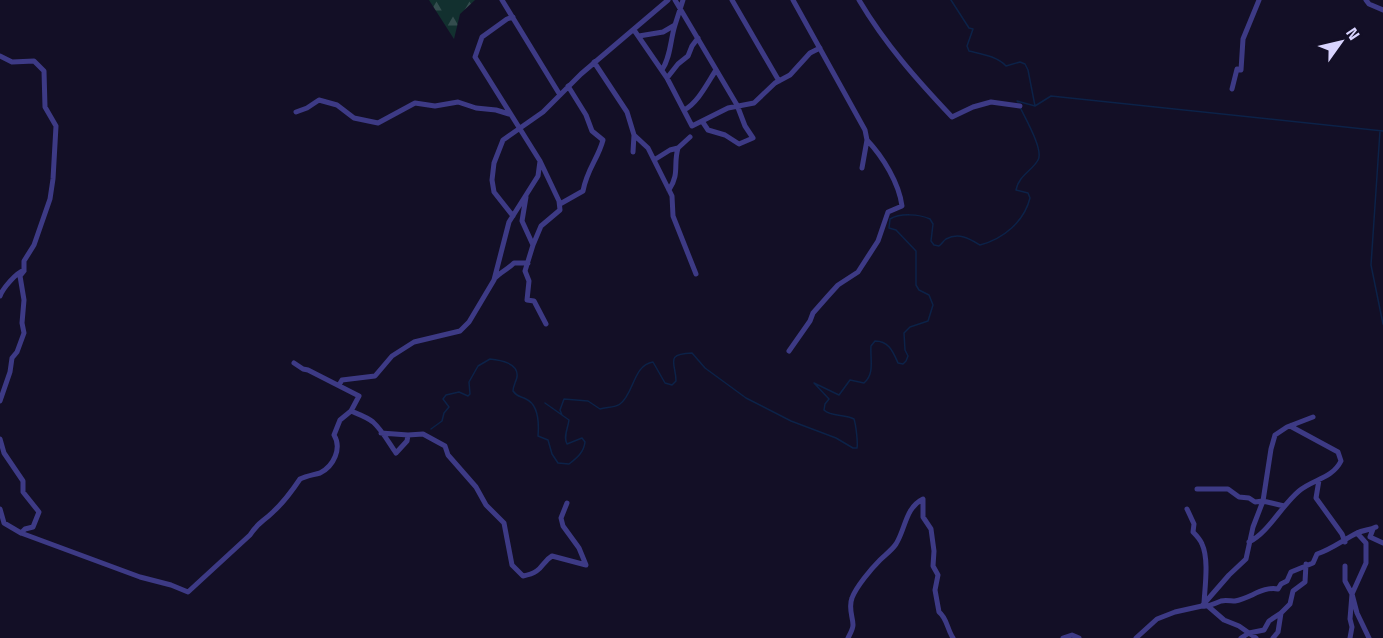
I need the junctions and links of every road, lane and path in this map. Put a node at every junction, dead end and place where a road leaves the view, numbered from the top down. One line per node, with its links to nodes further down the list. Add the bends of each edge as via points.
1 (502, 0): 12 (street)
2 (668, 0): 14 (street)
3 (675, 0): 10 (street)
4 (683, 0): 10 (street)
5 (732, 0): 22 (street)
6 (793, 0): 16 (street)
7 (859, 0): 27 (street, via 900,60 952,117 991,102)
8 (1258, 0): 24 (street, via 1243,39 1241,70 1237,69)
9 (1366, 0): 11 (street)
10 (681, 9): 13 (street); 15 (street)
11 (1383, 10)
12 (513, 17): 25 (street); 30 (street, via 482,37 475,57)
13 (675, 25): 14 (street, via 663,32); 19 (street, via 670,58)
14 (636, 33): 18 (street); 19 (street)
15 (698, 38): 20 (street); 21 (street, via 688,56)
16 (820, 48): 22 (street); 35 (street, via 860,119)
17 (0, 56): 47 (street, via 12,62 34,61 44,70 45,107 56,126 50,199 34,245 24,261)
18 (594, 62): 23 (street); 33 (street, via 627,112)
19 (662, 70): 21 (street)
20 (716, 70): 26 (street); 28 (street, via 698,98)
21 (667, 78): 28 (street)
22 (779, 81): 26 (street, via 754,103)
23 (568, 86): 25 (street); 43 (street, via 592,131 603,140 583,191)
24 (1232, 88)
25 (560, 95): 32 (street, via 535,119)
26 (736, 105): 31 (street); 31 (street, via 753,138 739,144 708,130)
27 (1020, 106)
28 (684, 110): 31 (street, via 692,126)
29 (296, 112): 30 (street, via 319,100 337,105 354,118 378,123 415,103 435,106 458,102)
30 (509, 114): 32 (street)
31 (702, 122)
32 (518, 128): 39 (street); 44 (street, via 503,140 492,180 494,192)
33 (634, 135): 37 (street); 38 (street)
34 (690, 137): 36 (street)
35 (867, 140): 40 (street); 52 (street, via 887,167 902,206 888,212 878,241 858,272 838,285 813,313)
36 (678, 148): 38 (street); 41 (street, via 677,171)
37 (633, 152)
38 (654, 160): 41 (street)
39 (540, 161): 42 (street, via 538,176); 43 (street)
40 (862, 168)
41 (669, 190): 48 (street, via 673,216)
42 (526, 195): 44 (street); 45 (street, via 522,221)
43 (560, 204): 45 (street, via 560,210 541,226)
44 (513, 216): 49 (street)
45 (533, 244): 46 (street)
46 (528, 263): 49 (street, via 514,263); 51 (street, via 527,300 534,302)
47 (24, 270): 50 (street, via 17,273); 55 (street, via 20,276 24,333)
48 (696, 274)
49 (494, 280): 54 (street, via 460,331 414,342 392,356 375,376 342,380)
50 (0, 296)
51 (546, 324)
52 (789, 351)
53 (294, 363): 54 (street)
54 (339, 386): 56 (street, via 358,396)
55 (0, 401)
56 (351, 411): 57 (street, via 372,421); 67 (street, via 340,420 334,435 338,450 332,462 321,472 300,479 290,495 188,592)
57 (381, 433): 58 (street); 58 (street, via 396,453)
58 (408, 435): 63 (street, via 423,434 445,446 486,505 504,523 512,565 523,576 541,569 552,556 586,565 563,526 561,518)
59 (0, 439): 67 (street, via 22,481 23,492 39,512 33,527)
60 (1319, 480): 62 (street, via 1339,466 1341,455 1290,426 1275,435); 64 (street, via 1307,484); 71 (street, via 1316,498)
61 (1197, 489): 62 (street, via 1228,489 1255,502)
62 (1263, 501): 64 (street); 70 (street)
63 (567, 503)
64 (1284, 506): 70 (street, via 1258,538)
65 (0, 509): 67 (street, via 4,523)
66 (1187, 509): 77 (street, via 1193,532 1202,543)
67 (21, 533)
68 (1357, 534): 69 (street, via 1375,528); 71 (street); 72 (street)
69 (1370, 537): 72 (street); 73 (street)
70 (1249, 542): 77 (street, via 1246,559)
71 (1345, 542): 74 (street, via 1317,554 1313,563)
72 (1366, 543): 76 (street, via 1366,563)
73 (1383, 543)
74 (1306, 564): 77 (street, via 1291,572 1278,589 1270,587 1235,601); 78 (street, via 1305,582 1293,591 1290,604)
75 (1345, 566): 76 (street, via 1345,581)
76 (1352, 594): 88 (street); 89 (street)
77 (1205, 605): 79 (street); 84 (street, via 1157,620)
78 (1281, 613): 79 (street, via 1264,630); 87 (street)
79 (1249, 633): 85 (street); 86 (street)
80 (848, 638): 81 (street, via 853,625 852,598 870,570 894,546 906,526 908,513 924,497 923,517 931,529 933,566 938,575 935,590 939,612)
81 (953, 638)
82 (1063, 638): 83 (street)
83 (1079, 638)
84 (1136, 638)
85 (1241, 638)
86 (1257, 638)
87 (1273, 638)
88 (1350, 638)
89 (1369, 638)

